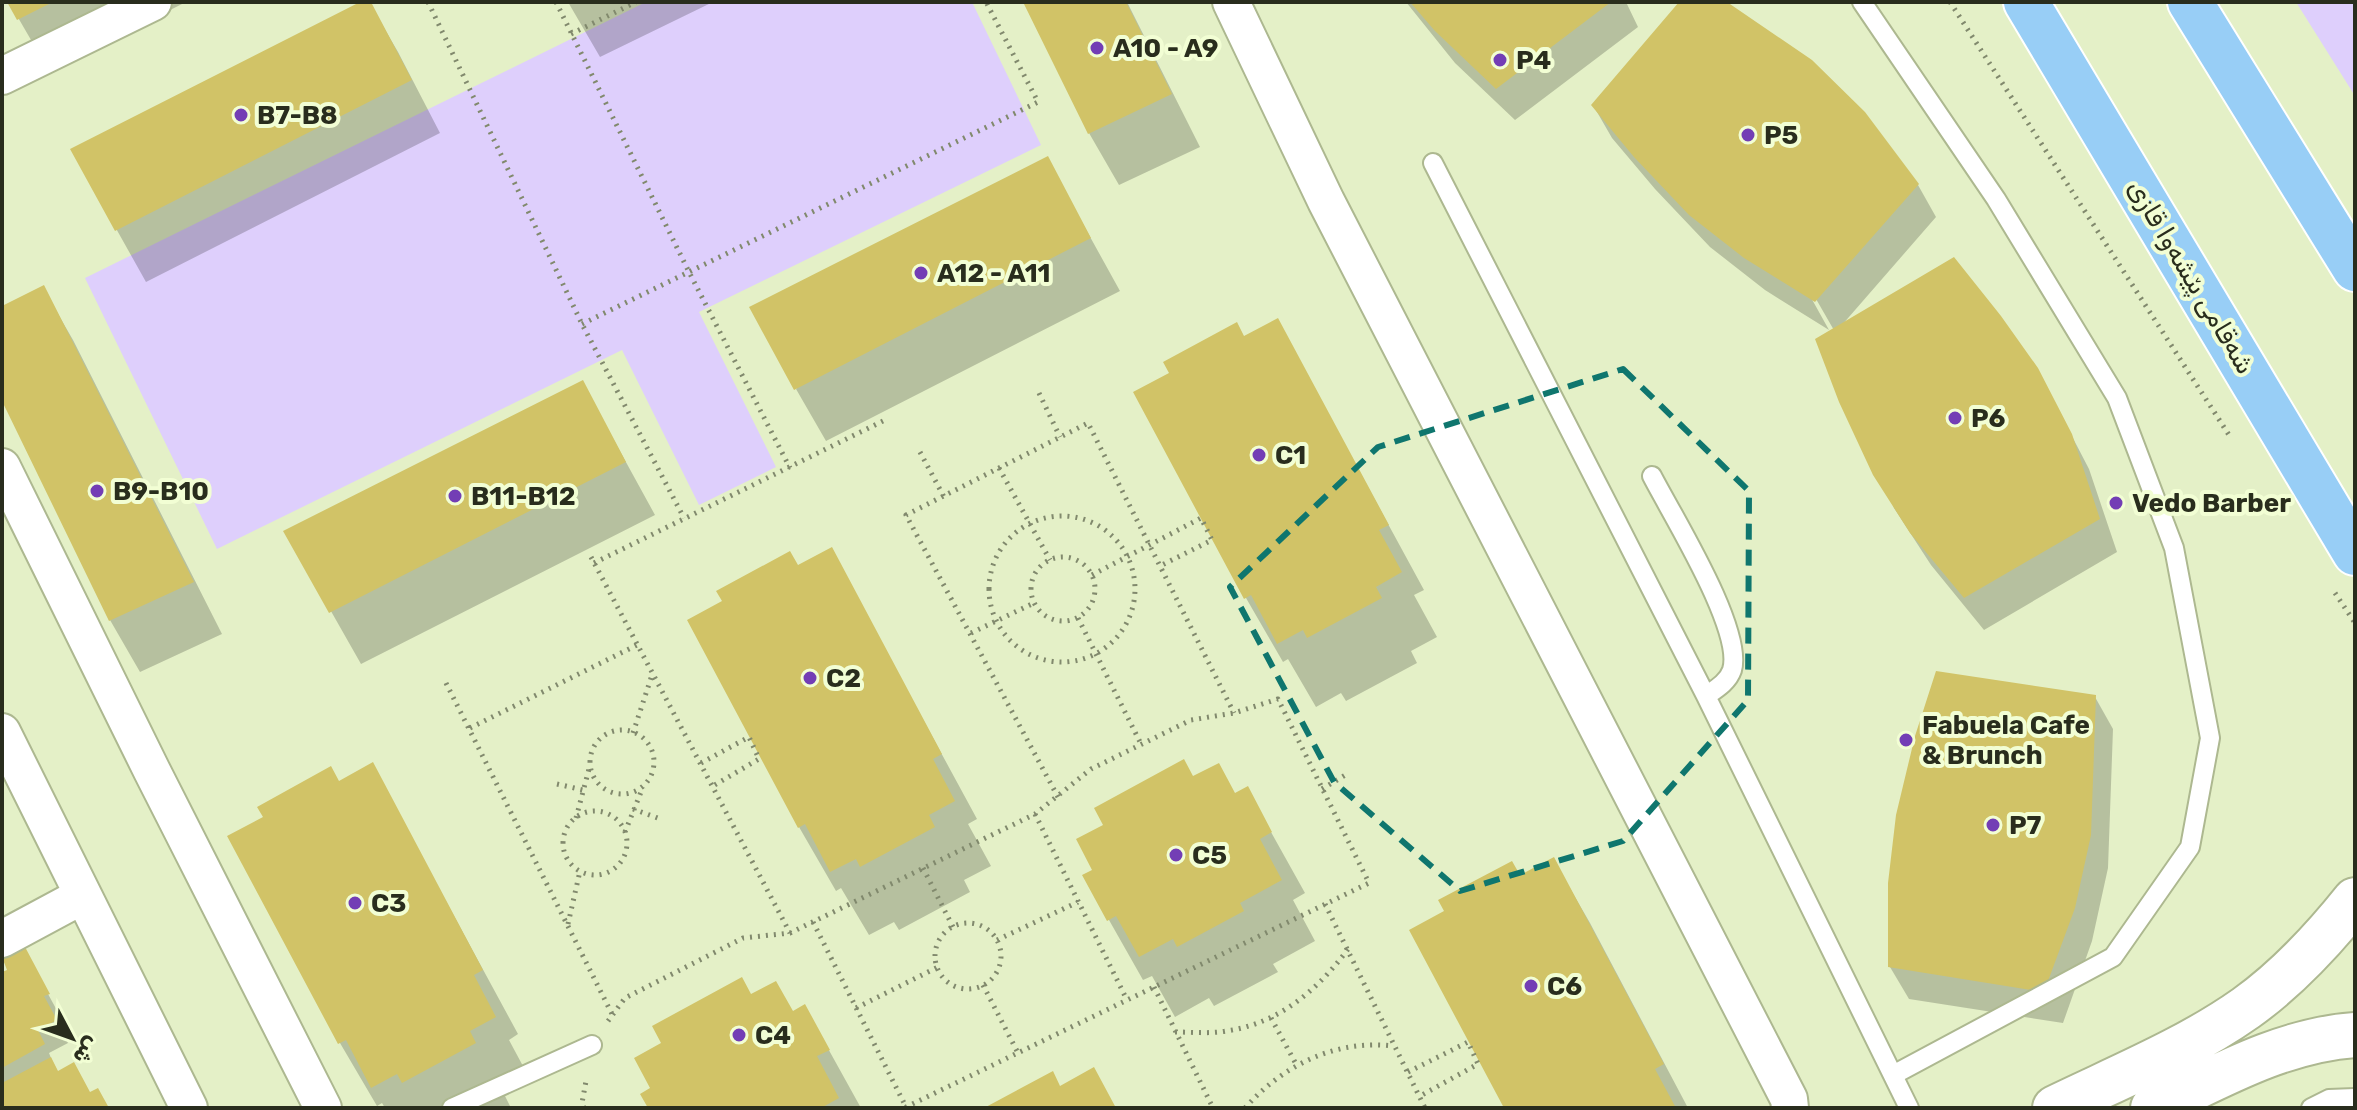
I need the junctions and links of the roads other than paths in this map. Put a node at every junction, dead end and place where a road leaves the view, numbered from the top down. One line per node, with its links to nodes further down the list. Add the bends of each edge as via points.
1 (153, 2): 6 (street)
2 (1231, 2): 26 (street, via 1326,201)
3 (1862, 2): 21 (lane, via 1996,199 2117,398 2174,548 2210,738 2190,847 2113,957)
4 (2026, 2): 11 (highway, شەقامی پێشەوا قازی)
5 (2190, 2): 8 (highway)
6 (2, 76)
7 (1433, 163): 12 (lane)
8 (2355, 269)
9 (2, 467): 24 (street)
10 (1652, 476): 12 (lane, via 1730,630 1732,669)
11 (2342, 569)
12 (1706, 696): 21 (lane)
13 (2, 732): 14 (street)
14 (82, 896): 16 (street); 23 (street)
15 (2355, 900): 17 (street, via 2307,956)
16 (2, 939)
17 (2245, 1008): 20 (street, via 2266,1028); 28 (street)
18 (2355, 1035): 20 (street, via 2302,1043)
19 (592, 1045): 25 (lane)
20 (2272, 1054): 29 (street)
21 (1893, 1075): 27 (lane)
22 (2355, 1098): 30 (lane, via 2329,1099)
23 (189, 1108)
24 (323, 1108)
25 (452, 1108)
26 (1790, 1108)
27 (1909, 1108)
28 (2055, 1108)
29 (2153, 1108)
30 (2311, 1108)

